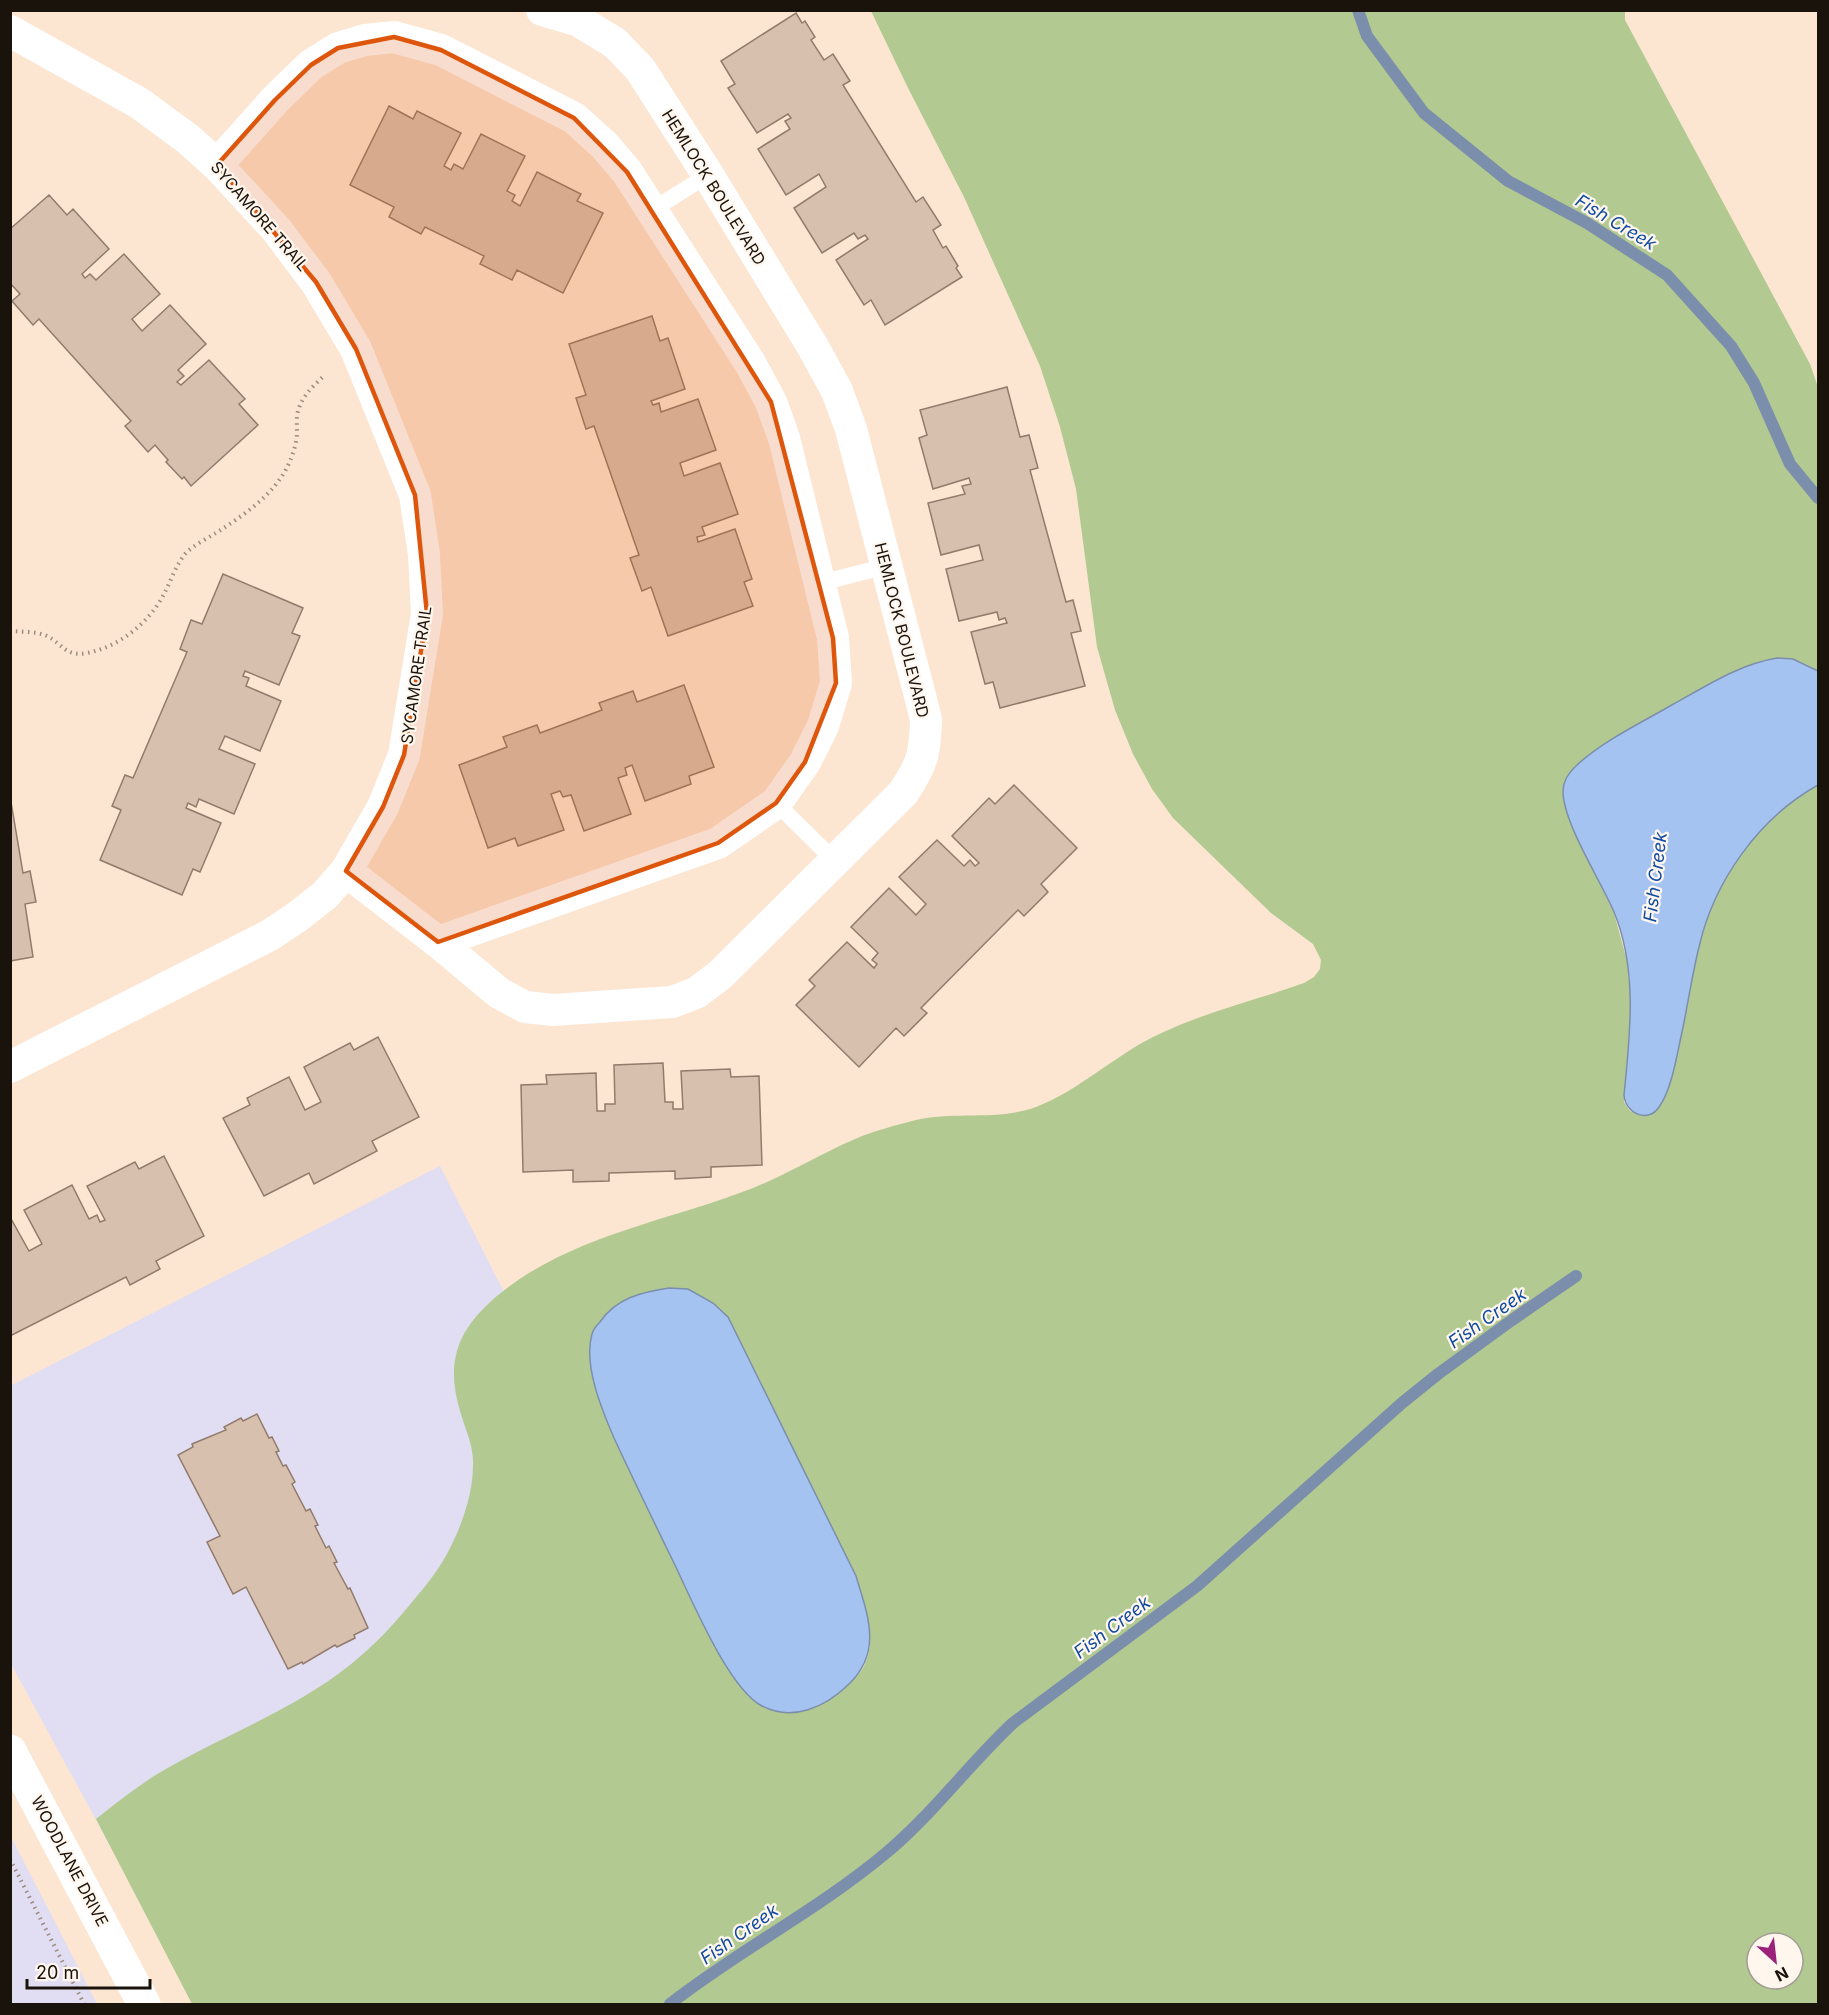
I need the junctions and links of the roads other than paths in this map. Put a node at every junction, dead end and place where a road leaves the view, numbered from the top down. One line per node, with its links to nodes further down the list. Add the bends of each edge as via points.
1 (542, 10): 5 (street, HEMLOCK BOULEVARD, via 579,21 615,43 640,69)
2 (397, 24): 4 (street, via 338,48 311,65); 6 (street, via 573,118 604,145)
3 (10, 31): 4 (street, SYCAMORE TRAIL, via 140,103)
4 (218, 165): 11 (street, SYCAMORE TRAIL, via 276,229 316,282 356,349 415,495 424,554 427,614 404,755 383,807)
5 (708, 175): 6 (lane); 7 (street, HEMLOCK BOULEVARD, via 837,391 851,429)
6 (652, 210): 8 (street, via 771,402 784,438)
7 (887, 566): 8 (lane); 10 (street, HEMLOCK BOULEVARD, via 926,719 925,746 919,769 903,793)
8 (820, 583): 9 (street, via 833,638 836,683 823,726 805,762)
9 (776, 803): 10 (lane); 12 (street, via 718,843)
10 (835, 861): 12 (street, HEMLOCK BOULEVARD, via 720,975 696,993 672,1002 553,1010 525,1007 499,993)
11 (346, 872): 12 (street, HEMLOCK BOULEVARD); 13 (street, SYCAMORE TRAIL, via 325,895 270,935)
12 (438, 942)
13 (10, 1067)
14 (10, 1751): 15 (street, WOODLANE DRIVE)
15 (144, 2004)

